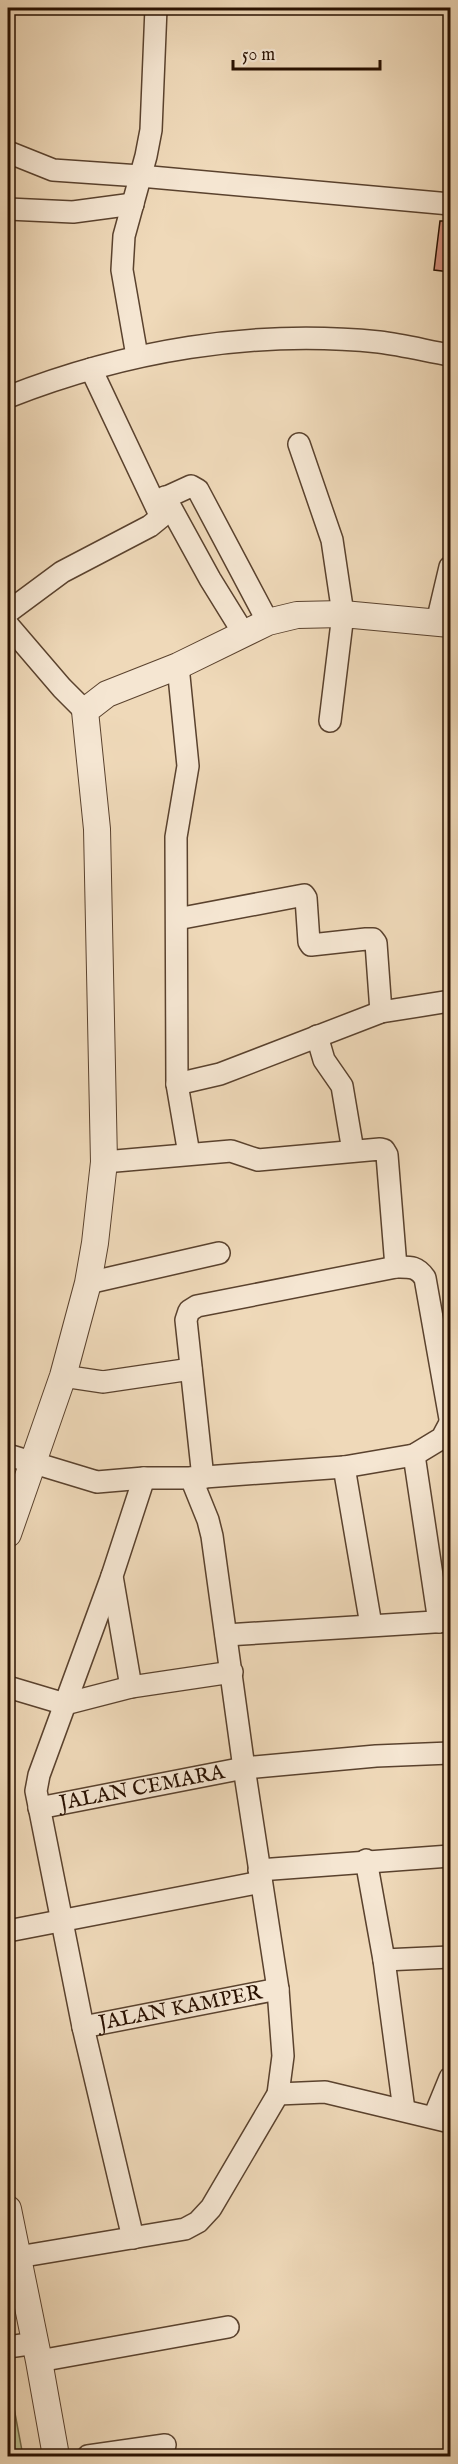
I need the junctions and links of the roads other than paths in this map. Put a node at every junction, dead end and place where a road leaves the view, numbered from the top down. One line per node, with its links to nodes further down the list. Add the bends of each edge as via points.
1 (156, 8): 3 (street, via 151,130)
2 (8, 152): 3 (street, via 53,170)
3 (140, 176): 4 (street); 5 (street)
4 (133, 204): 6 (street, via 73,212); 8 (street, via 124,236 123,270)
5 (450, 204)
6 (8, 209)
7 (450, 355): 8 (street, via 380,342 306,338 222,342)
8 (137, 356): 9 (street)
9 (91, 369): 10 (street); 12 (street)
10 (8, 397)
11 (299, 444): 15 (street, via 333,540)
12 (160, 500): 14 (street, via 158,522 62,572); 16 (street, via 191,486 198,490); 19 (street)
13 (450, 567): 17 (street)
14 (8, 612)
15 (343, 614): 16 (street, via 297,615); 17 (street); 22 (street)
16 (268, 622): 19 (street)
17 (444, 623)
18 (8, 625): 21 (street)
19 (244, 634): 20 (street)
20 (178, 666): 21 (street, via 107,694); 23 (street, via 188,766 177,837)
21 (85, 711): 30 (street, via 97,829)
22 (330, 721)
23 (177, 919): 25 (street, via 304,895 311,945 366,939 376,943); 27 (street)
24 (450, 1002): 25 (street)
25 (381, 1012): 26 (street)
26 (317, 1036): 27 (street, via 220,1074); 28 (street, via 324,1060 342,1086)
27 (177, 1084): 29 (street)
28 (353, 1151): 29 (street, via 258,1160 231,1151); 32 (street, via 380,1149 387,1155)
29 (189, 1154): 30 (street)
30 (104, 1162): 33 (street)
31 (219, 1253): 33 (street)
32 (396, 1267): 34 (street, via 192,1309 186,1320); 36 (street, via 419,1269 425,1278)
33 (88, 1283): 35 (street)
34 (191, 1369): 35 (street, via 103,1382); 42 (street)
35 (63, 1376): 39 (street)
36 (450, 1421): 38 (street, via 442,1438)
37 (8, 1455): 39 (street)
38 (414, 1455): 40 (street); 45 (street)
39 (32, 1464): 41 (street, via 97,1482); 43 (street)
40 (344, 1467): 42 (street); 46 (street)
41 (144, 1478): 42 (street); 44 (street)
42 (197, 1478): 47 (street, via 211,1528)
43 (8, 1534)
44 (112, 1576): 50 (street); 51 (street)
45 (445, 1621): 46 (street)
46 (371, 1625): 47 (street)
47 (226, 1635): 48 (street)
48 (232, 1671): 50 (street); 53 (street)
49 (8, 1687): 51 (street)
50 (131, 1687): 51 (street)
51 (65, 1704): 54 (street, via 37,1784)
52 (450, 1753): 53 (street, JALAN CEMARA)
53 (244, 1768): 54 (street, JALAN CEMARA); 57 (street)
54 (39, 1808): 58 (street)
55 (450, 1856): 56 (street)
56 (366, 1860): 57 (street); 61 (street)
57 (260, 1876): 58 (street); 62 (street)
58 (61, 1920): 59 (street); 63 (street)
59 (8, 1931)
60 (450, 1958): 61 (street)
61 (384, 1960): 66 (street)
62 (278, 1989): 63 (street, JALAN KAMPER); 65 (street, via 284,2056)
63 (83, 2027): 69 (street)
64 (450, 2078): 67 (street)
65 (278, 2094): 66 (street, via 325,2092); 69 (street, via 205,2216 185,2229)
66 (404, 2110): 67 (street)
67 (442, 2119)
68 (8, 2214): 70 (street)
69 (133, 2238): 70 (street)
70 (18, 2257): 73 (street)
71 (228, 2327): 73 (street)
72 (8, 2347): 73 (street)
73 (37, 2352): 75 (street)
74 (165, 2445): 76 (street)
75 (56, 2457)
76 (88, 2457)

